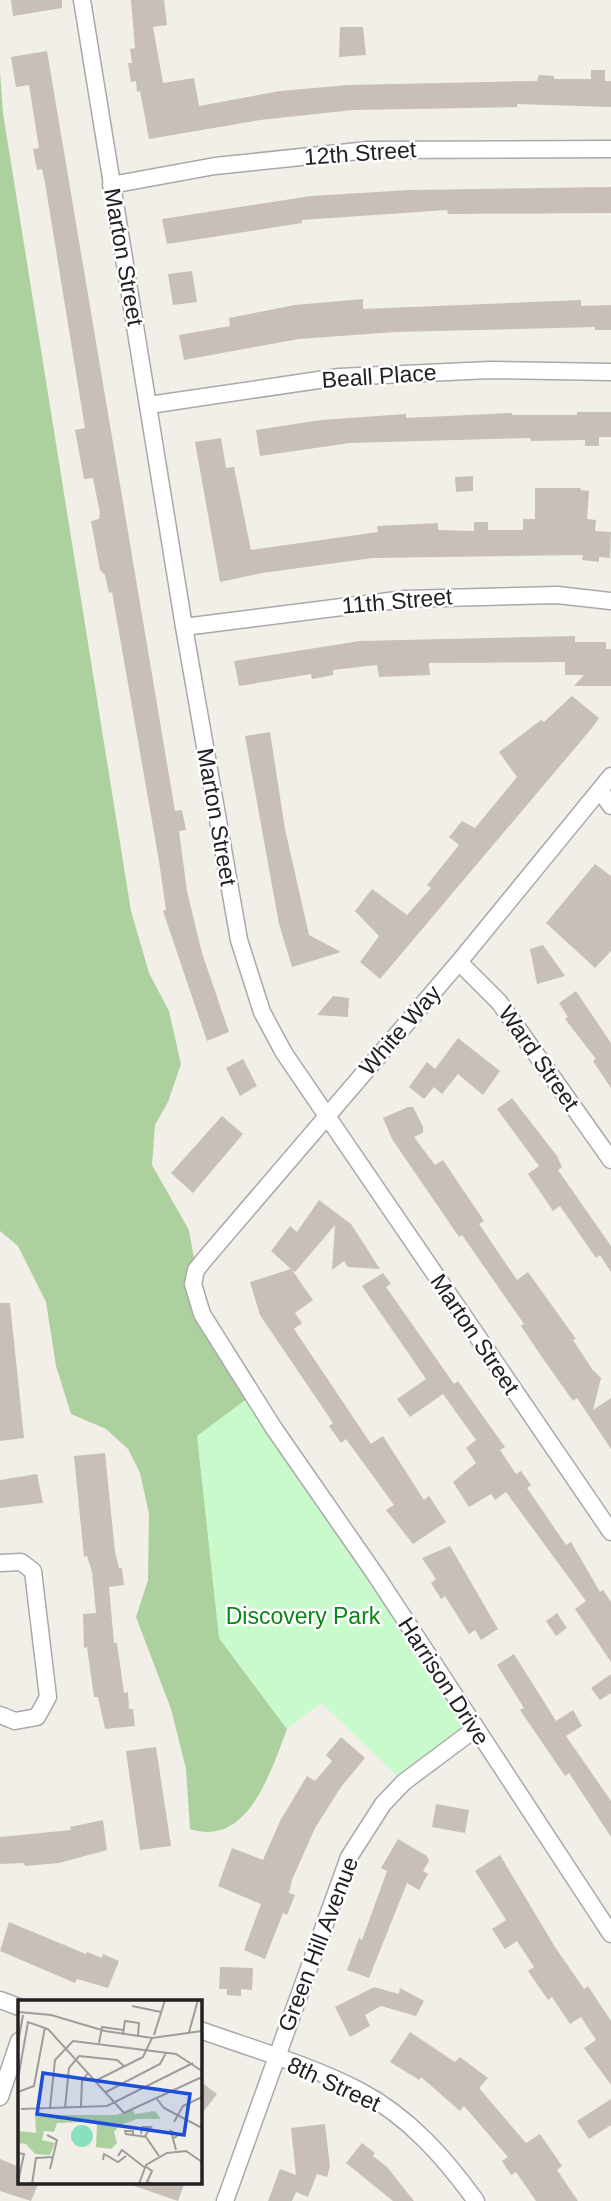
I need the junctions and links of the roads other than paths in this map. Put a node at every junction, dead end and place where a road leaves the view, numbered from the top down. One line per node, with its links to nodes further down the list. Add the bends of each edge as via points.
1 (82, 0): 3 (street, Marton Street)
2 (611, 149): 3 (street, 12th Street, via 368,150 215,166)
3 (111, 185): 5 (street, Marton Street)
4 (611, 372): 5 (street, Beall Place, via 490,370 339,377)
5 (149, 405): 7 (street, Marton Street)
6 (611, 601): 7 (street, 11th Street, via 557,595 418,598)
7 (184, 627): 12 (street, Marton Street, via 243,960 270,1029)
8 (611, 776): 9 (street, White Way)
9 (600, 790): 10 (street); 11 (street, White Way)
10 (611, 806)
11 (459, 962): 12 (street, White Way); 13 (street, Ward Street, via 499,1002)
12 (326, 1115): 14 (street, White Way, via 199,1266); 15 (street, Marton Street)
13 (611, 1160)
14 (193, 1284): 18 (street, Harrison Drive, via 202,1314 273,1427)
15 (611, 1532)
16 (0, 1563): 17 (street, via 21,1562 33,1571 48,1697 37,1717 15,1721)
17 (0, 1715)
18 (475, 1729): 19 (street, Harrison Drive); 24 (street, Green Hill Avenue, via 404,1782 367,1826 345,1868)
19 (611, 1934)
20 (0, 2000): 21 (street)
21 (18, 2007)
22 (201, 2030): 24 (street, 8th Street)
23 (18, 2044): 25 (street)
24 (274, 2057): 26 (street, Green Hill Avenue); 27 (street, 8th Street, via 360,2091 389,2109 434,2149)
25 (0, 2097)
26 (225, 2201)
27 (476, 2201)

